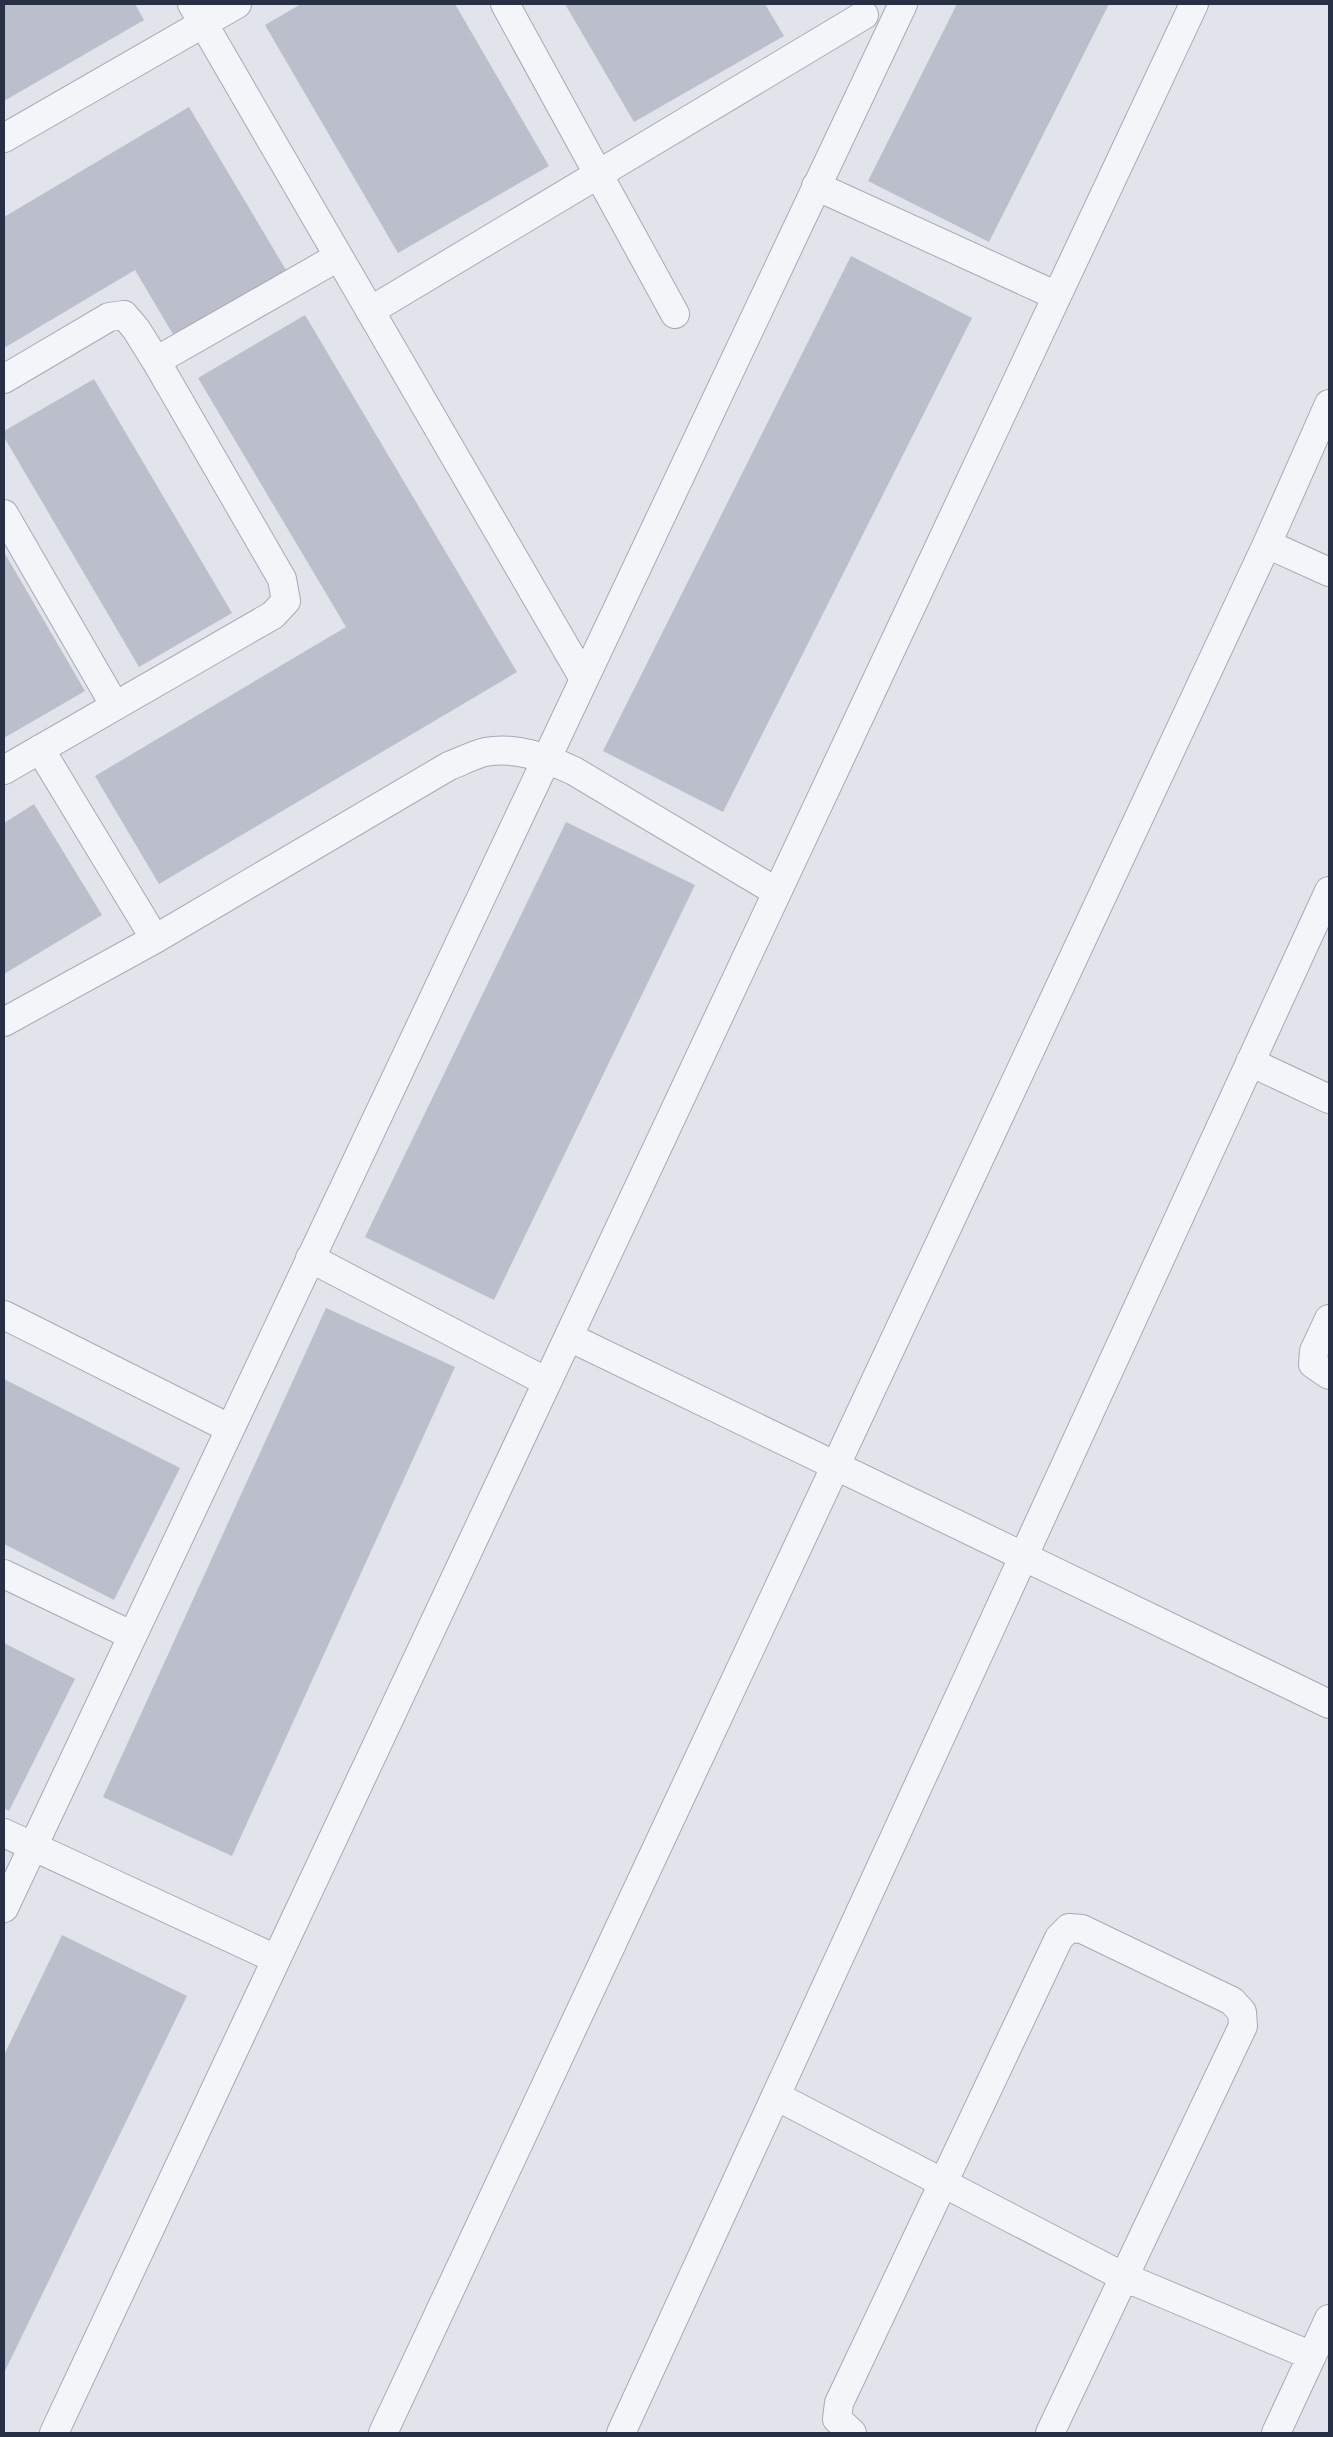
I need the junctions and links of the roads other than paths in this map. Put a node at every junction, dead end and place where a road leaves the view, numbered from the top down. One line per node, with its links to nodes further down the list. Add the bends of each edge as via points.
1 (237, 4): 6 (street)
2 (505, 4): 9 (street)
3 (903, 4): 7 (street)
4 (1194, 4): 12 (street)
5 (860, 9): 7 (street); 9 (street)
6 (198, 13): 8 (street); 11 (street)
7 (883, 46): 10 (street)
8 (4, 138)
9 (598, 173): 13 (street); 14 (street)
10 (816, 186): 12 (street); 21 (street)
11 (338, 257): 13 (street); 15 (street)
12 (1056, 296): 27 (street)
13 (370, 312): 21 (street)
14 (675, 314)
15 (156, 361): 16 (street, via 124,315 109,317); 22 (street, via 282,579 286,601 273,615)
16 (4, 379)
17 (1329, 404): 19 (street)
18 (4, 514): 22 (street)
19 (1267, 544): 20 (street); 39 (street)
20 (1329, 572)
21 (584, 679): 24 (street)
22 (115, 706): 23 (street)
23 (40, 749): 25 (street); 28 (street)
24 (546, 758): 27 (street, via 574,771); 28 (street, via 522,751 485,752 449,766); 32 (street)
25 (4, 770)
26 (1329, 891): 30 (street)
27 (777, 892): 35 (street)
28 (155, 939): 29 (street)
29 (4, 1022)
30 (1250, 1062): 31 (street); 40 (street)
31 (1329, 1099)
32 (310, 1258): 37 (street); 38 (street)
33 (4, 1315): 38 (street)
34 (1329, 1319): 36 (street, via 1314,1351 1313,1364)
35 (569, 1337): 37 (street); 39 (street)
36 (1329, 1375)
37 (547, 1382): 47 (street)
38 (230, 1428): 42 (street)
39 (837, 1465): 40 (street); 54 (street)
40 (1024, 1556): 43 (street); 48 (street)
41 (4, 1574): 42 (street)
42 (131, 1634): 45 (street)
43 (1329, 1704)
44 (4, 1833): 45 (street)
45 (32, 1847): 46 (street); 47 (street)
46 (4, 1908)
47 (276, 1959): 53 (street)
48 (776, 2096): 49 (street); 55 (street)
49 (943, 2182): 50 (street); 50 (street, via 1059,1938 1069,1928 1082,1929 1232,2001 1242,2012 1242,2026); 56 (street, via 839,2403 837,2419)
50 (1124, 2277): 52 (street); 57 (street)
51 (1329, 2319): 52 (street)
52 (1312, 2356): 58 (street)
53 (54, 2433)
54 (383, 2433)
55 (621, 2433)
56 (852, 2433)
57 (1050, 2433)
58 (1276, 2433)

